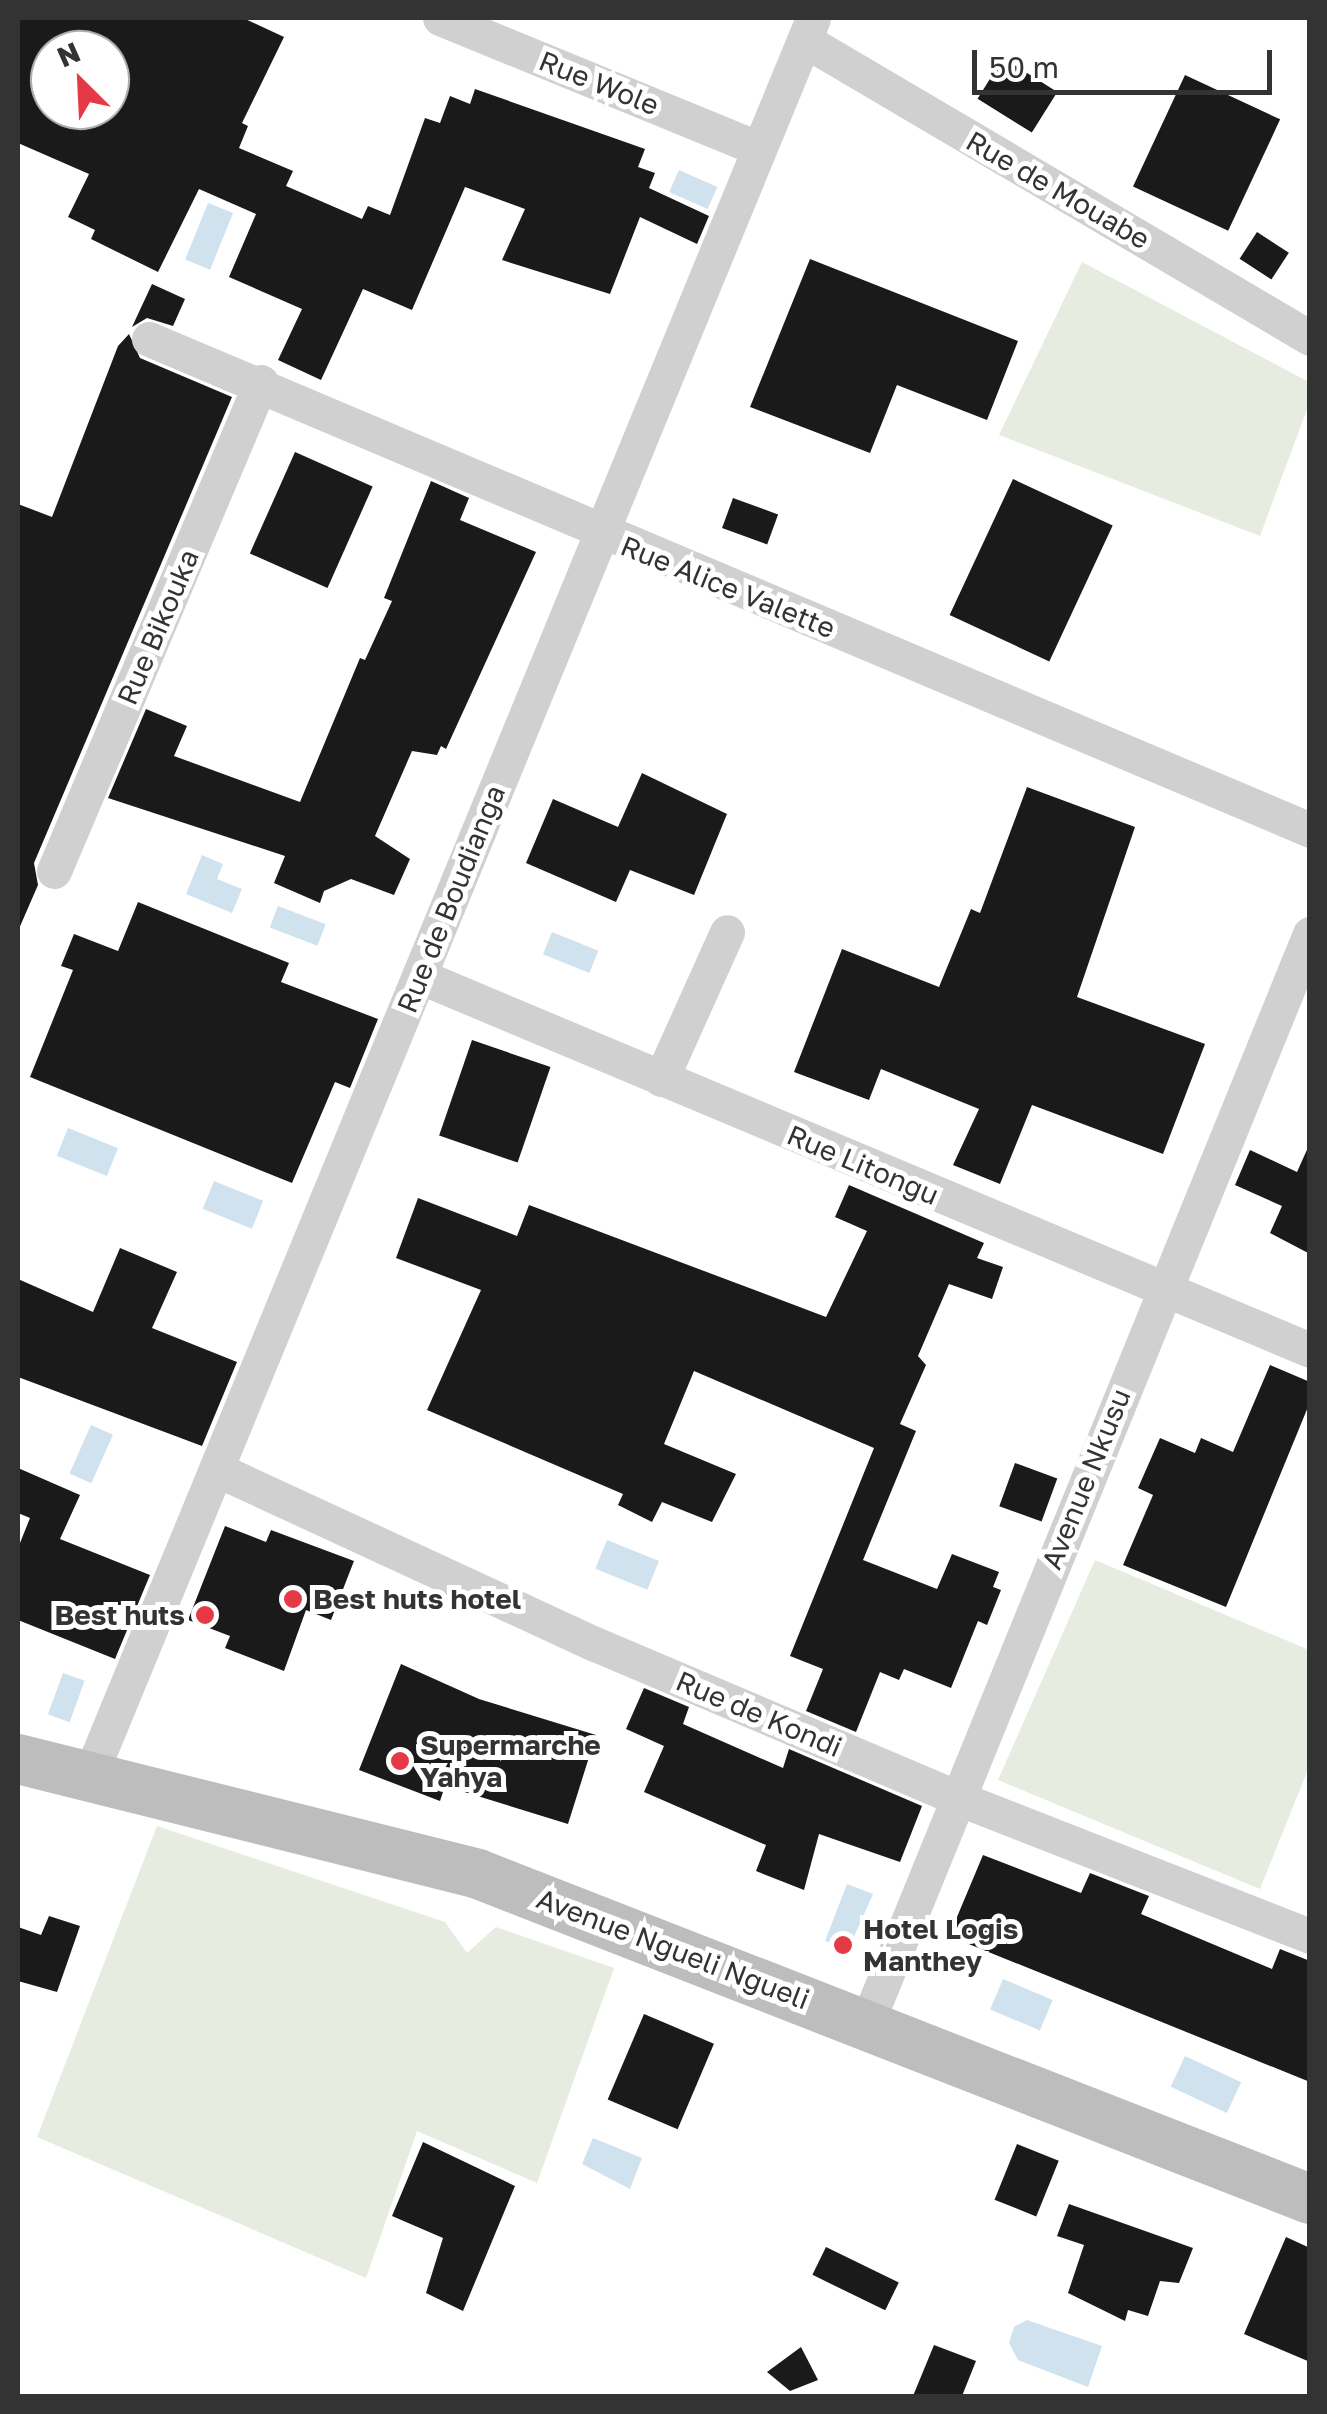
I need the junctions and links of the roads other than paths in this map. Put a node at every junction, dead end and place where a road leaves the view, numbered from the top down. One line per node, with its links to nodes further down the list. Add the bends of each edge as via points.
1 (440, 18): 3 (street, Rue Wole)
2 (809, 30): 3 (street, Rue de Boudianga); 4 (street, Rue de Mouabe)
3 (757, 148): 7 (street, Rue de Boudianga)
4 (1310, 338)
5 (149, 339): 6 (street, Rue Alice Valette)
6 (261, 382): 7 (street, Rue Alice Valette); 9 (street, Rue Bikouka)
7 (601, 535): 8 (street, Rue Alice Valette); 12 (street, Rue de Boudianga)
8 (1310, 830)
9 (54, 871)
10 (727, 932): 13 (street)
11 (1310, 934): 14 (street, Avenue Nkusu)
12 (419, 976): 13 (street, Rue Litongu); 16 (street, Rue de Boudianga)
13 (661, 1079): 14 (street, Rue Litongu)
14 (1163, 1291): 15 (street, Rue Litongu); 19 (street, Avenue Nkusu)
15 (1310, 1350)
16 (218, 1470): 18 (street, Rue de Boudianga); 19 (street, Rue de Kondi, via 594,1644)
17 (18, 1759): 18 (street, Avenue Ngueli Ngueli)
18 (88, 1780): 21 (street, Avenue Ngueli Ngueli, via 478,1874)
19 (955, 1797): 20 (street, Rue de Kondi); 21 (street, Avenue Nkusu)
20 (1310, 1936)
21 (866, 2025): 22 (street, Avenue Ngueli Ngueli)
22 (1310, 2199)

